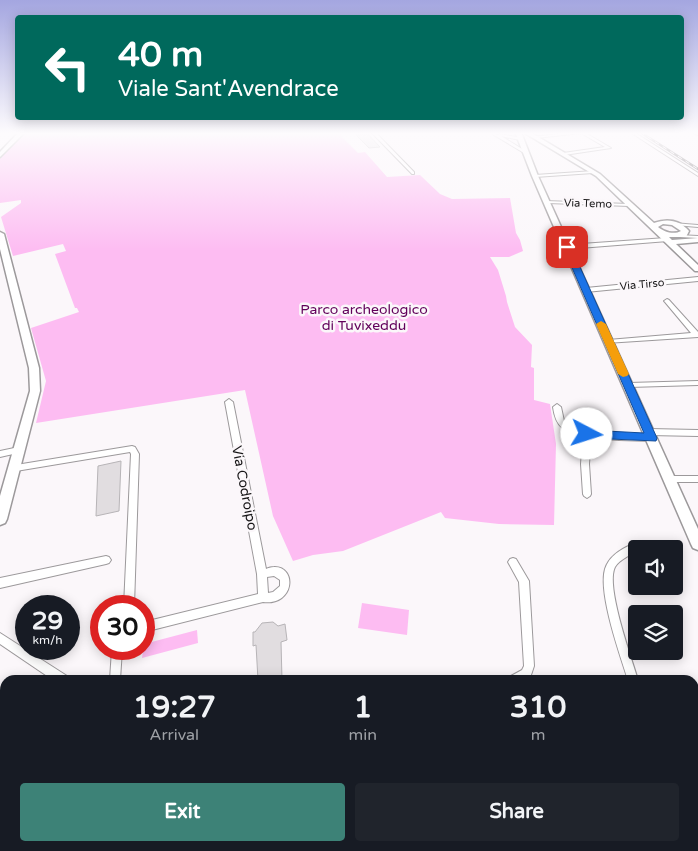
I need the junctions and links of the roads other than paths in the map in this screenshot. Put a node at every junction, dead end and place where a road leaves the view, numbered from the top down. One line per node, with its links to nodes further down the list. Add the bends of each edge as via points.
1 (551, 172): 3 (street)
2 (594, 172): 3 (street); 5 (street)
3 (534, 174): 4 (street)
4 (548, 202): 5 (street, Via Temo); 12 (street)
5 (628, 205): 8 (street)
6 (675, 224): 7 (street); 8 (street, via 661,222); 10 (street)
7 (698, 226): 10 (street)
8 (655, 228): 10 (street)
9 (0, 234): 26 (street, via 34,368 35,391)
10 (675, 238): 11 (street); 11 (street, via 676,241); 12 (street); 13 (street)
11 (698, 238)
12 (567, 247): 15 (street)
13 (698, 269)
14 (698, 279): 15 (street, Via Tirso)
15 (586, 290): 18 (street)
16 (667, 300): 17 (street)
17 (698, 334): 18 (street)
18 (608, 342): 20 (street)
19 (698, 383): 20 (street)
20 (629, 385): 25 (street)
21 (229, 402): 37 (street, Via Codroipo)
22 (557, 408): 24 (street, via 562,425)
23 (698, 433): 25 (street)
24 (587, 434): 25 (street); 31 (street)
25 (650, 435): 29 (street)
26 (19, 450): 27 (street); 28 (street)
27 (0, 454)
28 (16, 468): 32 (street); 39 (street, via 132,449 135,454)
29 (670, 479): 30 (street); 33 (street)
30 (698, 479)
31 (587, 494)
32 (0, 519)
33 (698, 544)
34 (628, 551): 47 (street, via 617,558 609,570 608,590)
35 (106, 560): 38 (street)
36 (513, 562): 46 (street, via 524,581 529,666)
37 (262, 574): 40 (street, Via Codroipo); 40 (street, via 275,571 286,582 284,591 276,597)
38 (0, 584)
39 (129, 595)
40 (262, 597): 41 (street)
41 (155, 624)
42 (0, 638): 44 (street)
43 (116, 660): 45 (street)
44 (56, 675)
45 (115, 675)
46 (524, 675)
47 (632, 675)

